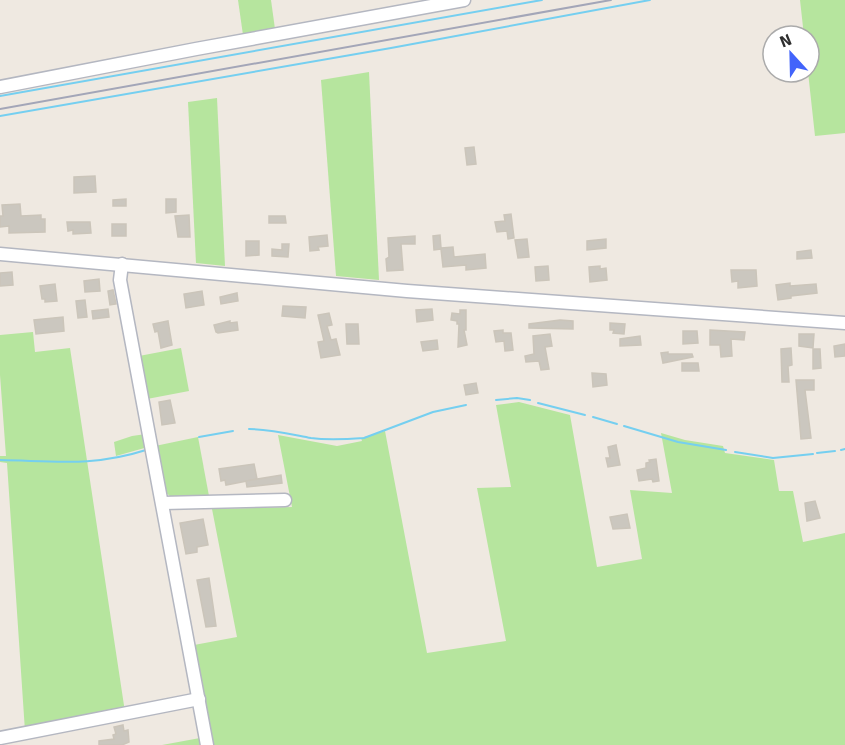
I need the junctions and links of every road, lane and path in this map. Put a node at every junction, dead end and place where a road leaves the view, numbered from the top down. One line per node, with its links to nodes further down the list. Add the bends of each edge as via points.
1 (464, 0): 2 (street)
2 (0, 87)
3 (0, 254): 4 (street)
4 (122, 264): 5 (street, via 407,291); 7 (street, via 120,280)
5 (845, 323)
6 (285, 500): 7 (street)
7 (163, 503): 8 (street)
8 (199, 699): 9 (street); 10 (street)
9 (0, 738)
10 (207, 745)

